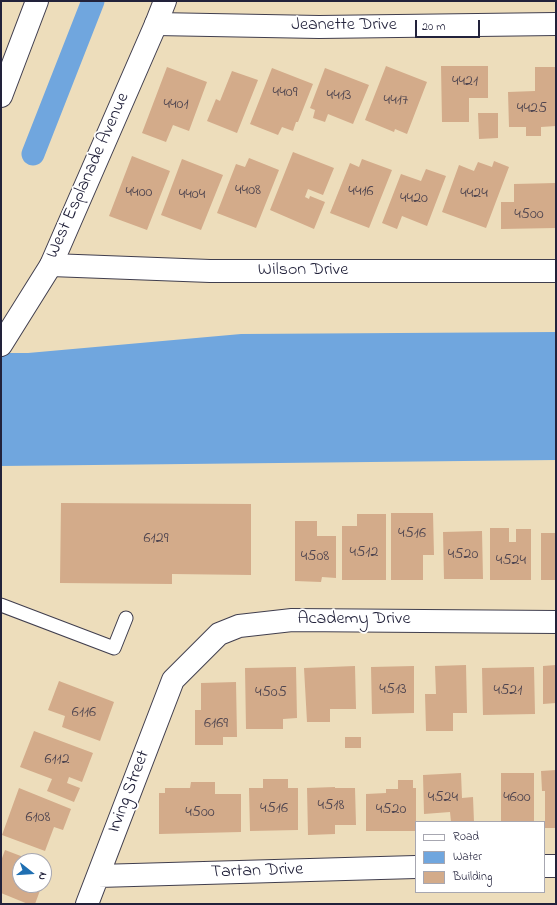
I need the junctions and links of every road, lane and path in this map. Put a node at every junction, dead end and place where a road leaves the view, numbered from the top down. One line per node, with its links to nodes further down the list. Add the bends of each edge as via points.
1 (37, 1): 5 (street)
2 (165, 1): 3 (street, West Esplanade Avenue)
3 (156, 24): 4 (street, Jeanette Drive); 6 (street, West Esplanade Avenue)
4 (556, 24)
5 (1, 96)
6 (51, 265): 7 (street, Wilson Drive, via 210,272); 8 (street, West Esplanade Avenue)
7 (556, 271)
8 (3, 342)
9 (1, 605): 10 (lane, via 114,648)
10 (126, 618)
11 (556, 622): 12 (street, Academy Drive, via 292,620 239,626 218,634)
12 (173, 680): 16 (street, Irving Street)
13 (545, 866): 14 (street)
14 (556, 866)
15 (415, 867): 16 (street, Tartan Drive)
16 (98, 876): 17 (street, Irving Street)
17 (87, 904)

